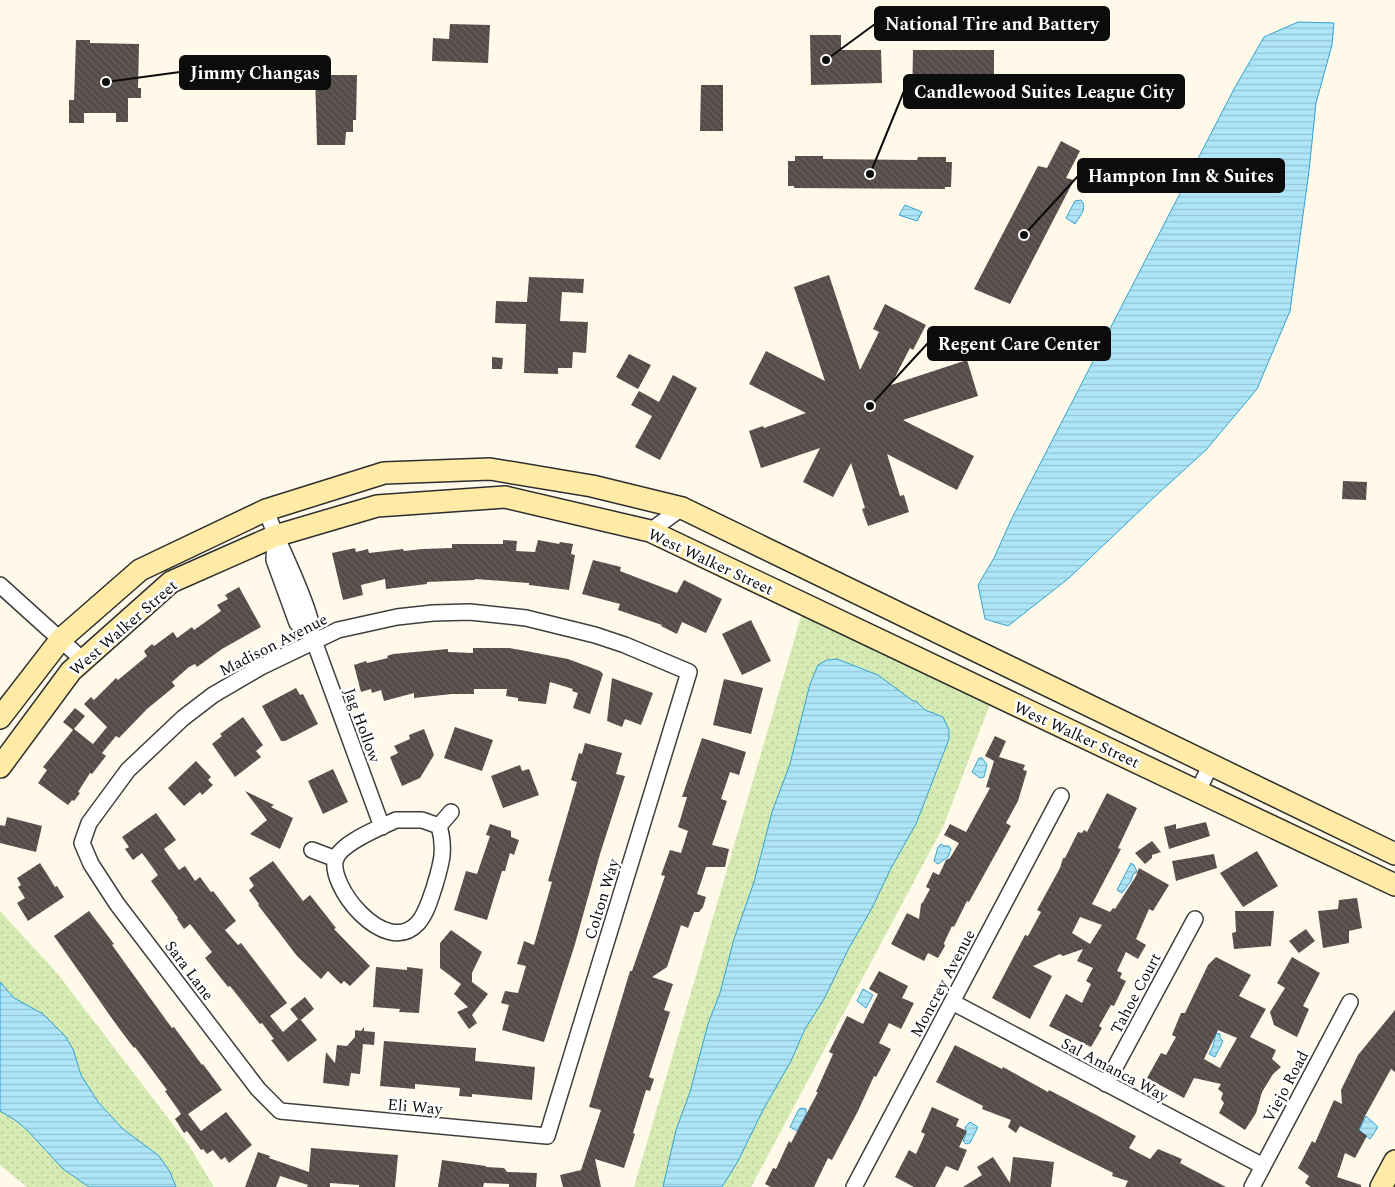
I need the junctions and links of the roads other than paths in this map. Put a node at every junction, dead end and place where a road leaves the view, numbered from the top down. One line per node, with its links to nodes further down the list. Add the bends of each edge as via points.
1 (682, 508): 2 (street, West Walker Street, via 592,486 490,469 384,473); 3 (street); 11 (street, West Walker Street)
2 (266, 510): 4 (street, Jag Hollow); 7 (street, West Walker Street, via 140,570)
3 (650, 531): 4 (street, West Walker Street, via 504,498 377,506); 13 (street, West Walker Street)
4 (275, 536): 6 (street, Jag Hollow, via 286,555 310,620); 8 (street, West Walker Street, via 171,582)
5 (0, 585): 7 (street)
6 (312, 638): 9 (street, Madison Avenue, via 380,620 470,612 526,618 595,635); 17 (street, Jag Hollow); 18 (street, Madison Avenue, via 213,695 183,718 128,770 89,823)
7 (61, 640): 8 (street); 10 (street, West Walker Street)
8 (83, 660): 12 (street, West Walker Street, via 71,671)
9 (689, 672): 28 (street, Colton Way)
10 (0, 718)
11 (1211, 764): 13 (street); 20 (street, West Walker Street)
12 (0, 767)
13 (1198, 791): 22 (street, West Walker Street)
14 (1061, 796): 24 (street, Moncrey Avenue)
15 (451, 812): 16 (street)
16 (439, 826): 17 (street, via 422,820 396,820); 21 (street, via 443,842 440,869 425,912 408,930 395,933 370,923 337,879)
17 (382, 827): 21 (street, via 350,844)
18 (82, 843): 27 (street, Sara Lane, via 91,864 117,904 258,1090)
19 (312, 850): 21 (street)
20 (1395, 854)
21 (336, 859)
22 (1395, 885)
23 (1195, 919): 26 (street, Tahoe Court)
24 (952, 1002): 26 (street, Sal Amanca Way); 31 (street, Moncrey Avenue)
25 (1350, 1002): 30 (street, Viejo Road)
26 (1106, 1084): 30 (street, Sal Amanca Way)
27 (280, 1111): 28 (street, Eli Way)
28 (547, 1136)
29 (1395, 1161): 33 (street)
30 (1263, 1166): 32 (street, Viejo Road)
31 (854, 1187)
32 (1252, 1187)
33 (1381, 1187)

